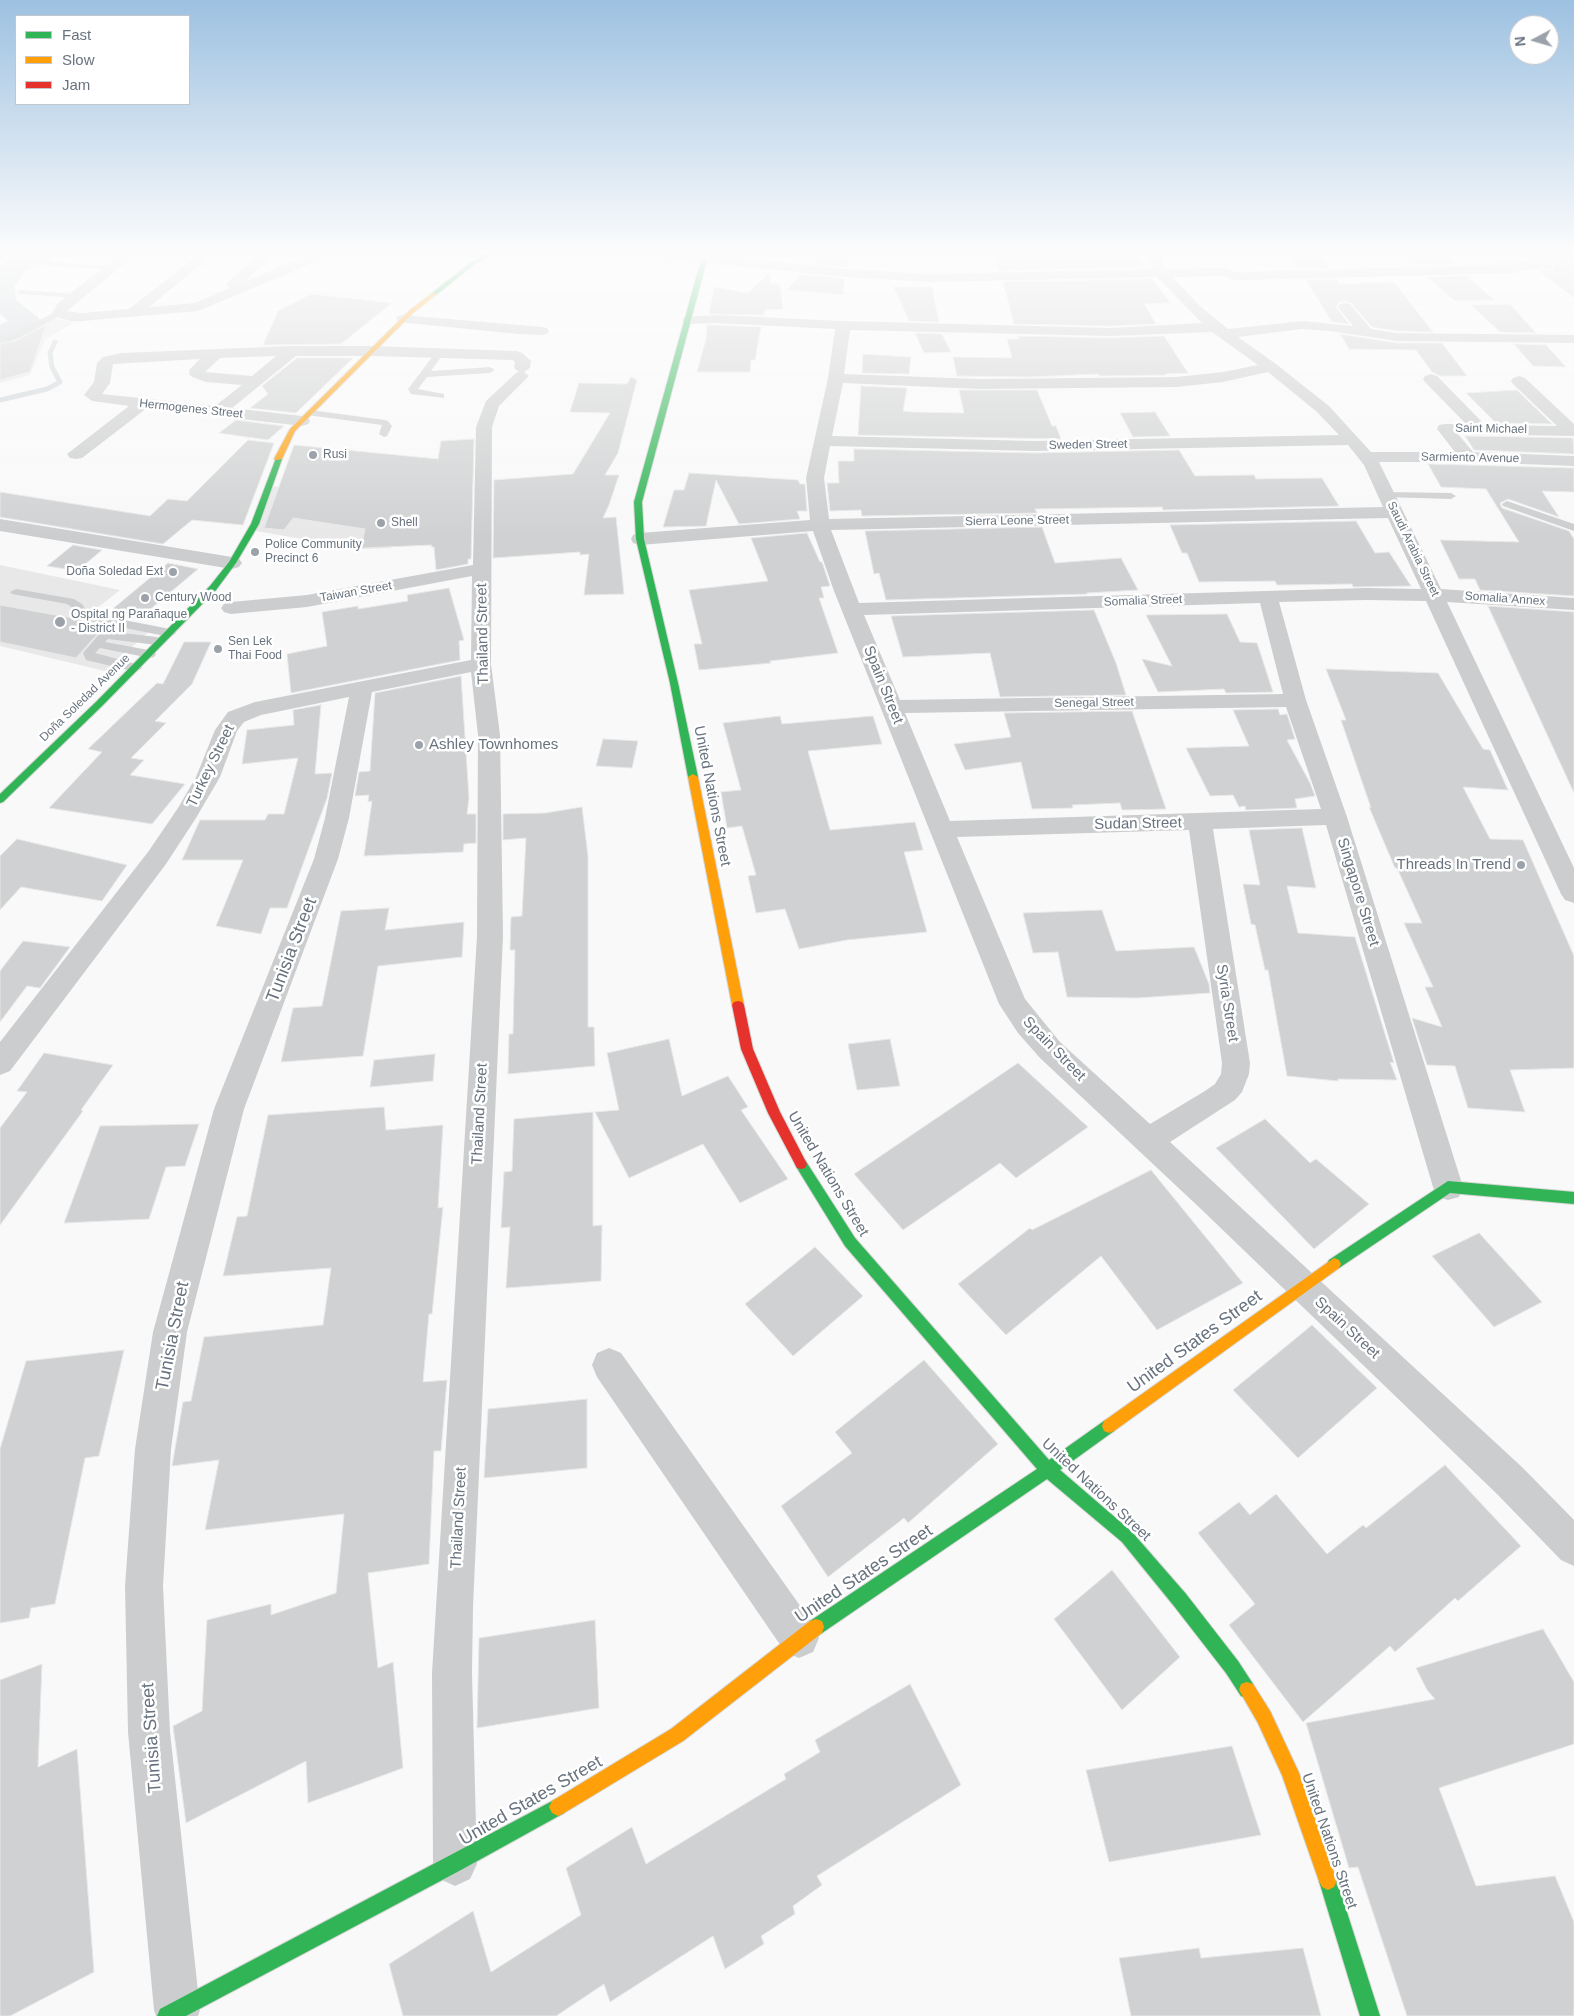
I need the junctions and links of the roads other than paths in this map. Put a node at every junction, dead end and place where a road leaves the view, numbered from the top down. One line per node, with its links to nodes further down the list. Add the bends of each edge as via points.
1 (374, 348): 6 (street, Doña Soledad Avenue)
2 (681, 348): 36 (street, United Nations Street, via 638,502)
3 (841, 348): 12 (street, Spain Street)
4 (1243, 348): 9 (street, Saudi Arabia Street)
5 (292, 351): 6 (street); 7 (street); 15 (street)
6 (371, 351): 8 (street); 19 (street, Doña Soledad Avenue)
7 (216, 354): 15 (street, via 198,369 197,374); 17 (street, Hermogenes Street, via 121,358 104,363 102,383 92,396)
8 (440, 354): 11 (lane); 38 (street, Thailand Street, via 517,356 523,361 521,372 492,404 484,427)
9 (1270, 368): 12 (street, via 1176,382 980,384); 23 (street, Saudi Arabia Street, via 1322,409)
10 (490, 370): 11 (lane)
11 (424, 374): 16 (lane, via 414,392)
12 (836, 378): 24 (street, Spain Street)
13 (1430, 379): 20 (street)
14 (1519, 380): 21 (street)
15 (256, 381): 18 (street)
16 (441, 396)
17 (142, 404): 18 (street, Hermogenes Street); 25 (street)
18 (218, 412): 19 (street, Hermogenes Street)
19 (306, 417): 22 (lane, via 385,423); 37 (street, Doña Soledad Avenue, via 288,436 255,524)
20 (1478, 428): 21 (street, Saint Michael); 27 (street, Saint Michael, via 1444,430)
21 (1573, 431)
22 (384, 434)
23 (1353, 440): 24 (street, Sweden Street, via 1018,446); 26 (street, Saudi Arabia Street)
24 (824, 441): 34 (street, Spain Street, via 815,478)
25 (76, 454)
26 (1367, 457): 27 (street, Sarmiento Avenue); 29 (street, Saudi Arabia Street)
27 (1468, 457): 28 (street, Sarmiento Avenue)
28 (1574, 461)
29 (1387, 495): 30 (lane); 32 (street, Saudi Arabia Street)
30 (1451, 496)
31 (1507, 504): 35 (lane)
32 (1395, 512): 34 (street, Sierra Leone Street); 40 (street, Saudi Arabia Street)
33 (0, 525): 37 (street)
34 (820, 526): 36 (street, Sierra Leone Street); 44 (street, Spain Street)
35 (1574, 528)
36 (640, 539): 64 (street, United Nations Street, via 674,683 746,1049 774,1113 804,1170 850,1242)
37 (232, 563): 45 (street, Doña Soledad Avenue)
38 (481, 569): 43 (street, Taiwan Street, via 307,601); 48 (street, Thailand Street)
39 (16, 592): 45 (lane, via 70,601 84,616)
40 (1435, 595): 41 (street, Somalia Street); 42 (street, Somalia Annex); 57 (street, Saudi Arabia Street)
41 (1268, 598): 44 (street, Somalia Street); 51 (street, Singapore Street)
42 (1574, 604)
43 (230, 608)
44 (852, 609): 52 (street, Spain Street)
45 (166, 637): 47 (street, Doña Soledad Avenue); 49 (lane, via 102,636 89,652 90,657)
46 (102, 645): 47 (lane)
47 (150, 654): 49 (street, Doña Soledad Avenue)
48 (480, 664): 50 (street, Turkey Street); 67 (street, Thailand Street, via 490,735 490,936 454,1617)
49 (136, 668): 53 (street, Doña Soledad Avenue)
50 (362, 687): 58 (street, Turkey Street, via 255,708 236,716 226,730 208,777 167,843); 68 (street, Tunisia Street, via 326,859 229,1108 198,1218 170,1332 153,1450 144,1586 149,1732)
51 (1295, 700): 52 (street, Senegal Street); 54 (street, Singapore Street)
52 (892, 707): 56 (street, Spain Street)
53 (0, 800)
54 (1335, 817): 55 (street, Sudan Street); 60 (street, Singapore Street)
55 (1200, 822): 56 (street, Sudan Street); 59 (street, Syria Street, via 1236,1062 1235,1074 1226,1092)
56 (942, 829): 59 (street, Spain Street, via 1013,1004 1050,1050)
57 (1574, 894)
58 (0, 1063)
59 (1148, 1140): 62 (street, Spain Street)
60 (1448, 1187): 61 (street); 62 (street, United States Street)
61 (1574, 1198)
62 (1302, 1286): 64 (street, United States Street); 65 (street, Spain Street, via 1510,1481)
63 (609, 1365): 66 (street)
64 (1048, 1470): 66 (street, United States Street); 69 (street, United Nations Street, via 1127,1537 1232,1667 1264,1717 1290,1773 1324,1868)
65 (1574, 1547)
66 (800, 1638): 67 (street, United States Street, via 677,1735 573,1799)
67 (455, 1864): 68 (street, United States Street)
68 (172, 2013)
69 (1370, 2016)

